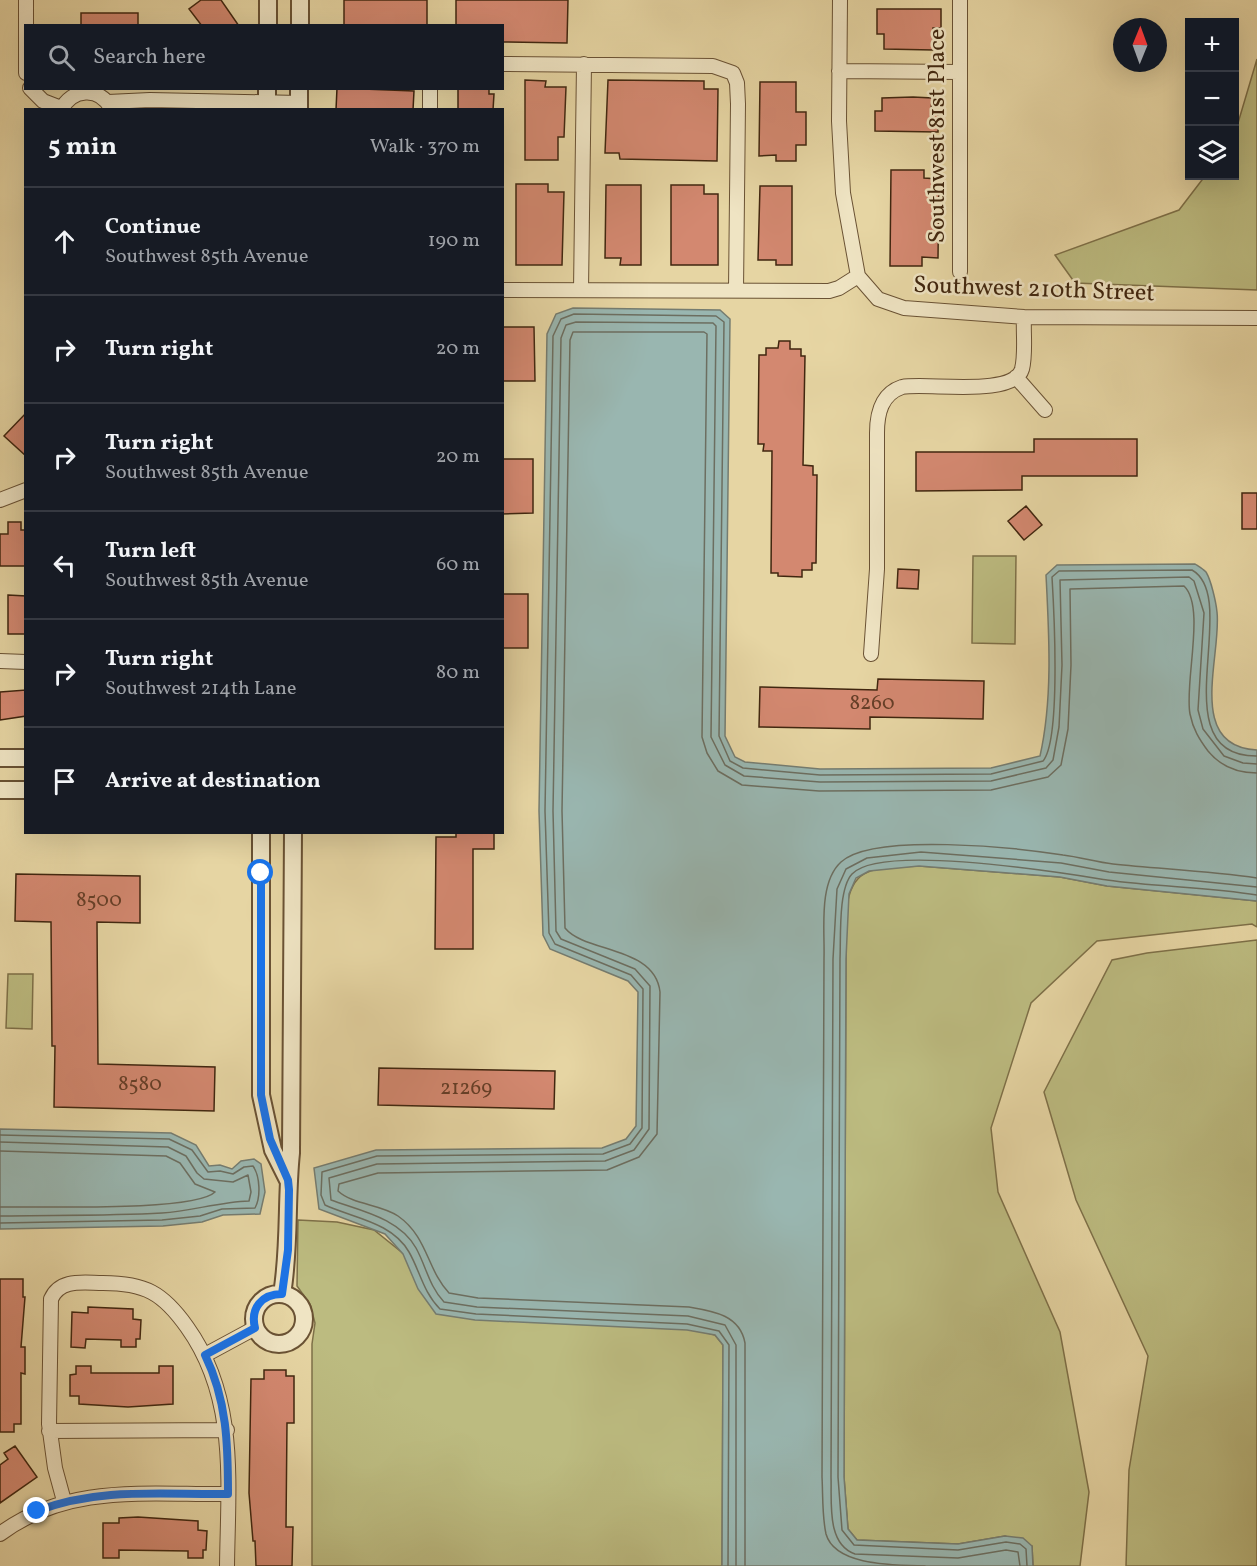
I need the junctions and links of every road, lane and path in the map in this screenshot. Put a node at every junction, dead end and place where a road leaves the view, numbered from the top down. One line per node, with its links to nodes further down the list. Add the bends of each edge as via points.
1 (26, 0): 6 (street)
2 (268, 0): 7 (street)
3 (300, 0): 8 (street)
4 (840, 0): 11 (street)
5 (960, 0): 12 (street, Southwest 81st Place)
6 (26, 24)
7 (268, 24)
8 (300, 24)
9 (504, 64): 10 (street)
10 (584, 64): 24 (street); 25 (street, via 713,66 733,73 738,90)
11 (839, 71): 12 (street); 22 (street, via 841,178)
12 (960, 72): 21 (street, Southwest 81st Place)
13 (32, 90): 18 (street)
14 (430, 90): 20 (street)
15 (267, 100): 16 (street); 17 (street)
16 (299, 100)
17 (110, 106): 19 (street, via 95,93 79,93)
18 (59, 108)
19 (62, 108)
20 (430, 108)
21 (960, 272)
22 (858, 276): 25 (street, via 833,291); 26 (street, Southwest 210th Street, via 878,299 897,307)
23 (504, 290): 24 (street)
24 (581, 290): 25 (street)
25 (736, 290)
26 (1024, 317): 27 (street, Southwest 210th Street); 28 (street, via 1022,366)
27 (1257, 318)
28 (1016, 377): 29 (street); 32 (street, via 988,387 902,387 890,393 880,409)
29 (1045, 410)
30 (24, 491): 31 (street)
31 (0, 500)
32 (871, 654)
33 (0, 661): 34 (street)
34 (24, 662)
35 (0, 758): 36 (street)
36 (24, 758)
37 (0, 790): 38 (street)
38 (24, 790)
39 (261, 834): 41 (street, via 261,1095 273,1150)
40 (293, 834): 41 (street)
41 (288, 1180): 42 (street, via 288,1250)
42 (282, 1294): 43 (street, via 269,1295 259,1303 254,1315); 43 (street, via 296,1300 303,1313 299,1334 287,1343 272,1343)
43 (255, 1328): 44 (street)
44 (205, 1355): 45 (street, via 221,1396); 46 (street, via 176,1312 146,1288 127,1283 65,1284 57,1289 49,1308)
45 (227, 1430): 46 (street); 47 (street)
46 (49, 1431): 48 (street)
47 (228, 1494): 48 (street, via 113,1493); 50 (street)
48 (64, 1501): 49 (street, via 37,1511)
49 (0, 1534)
50 (227, 1566)

